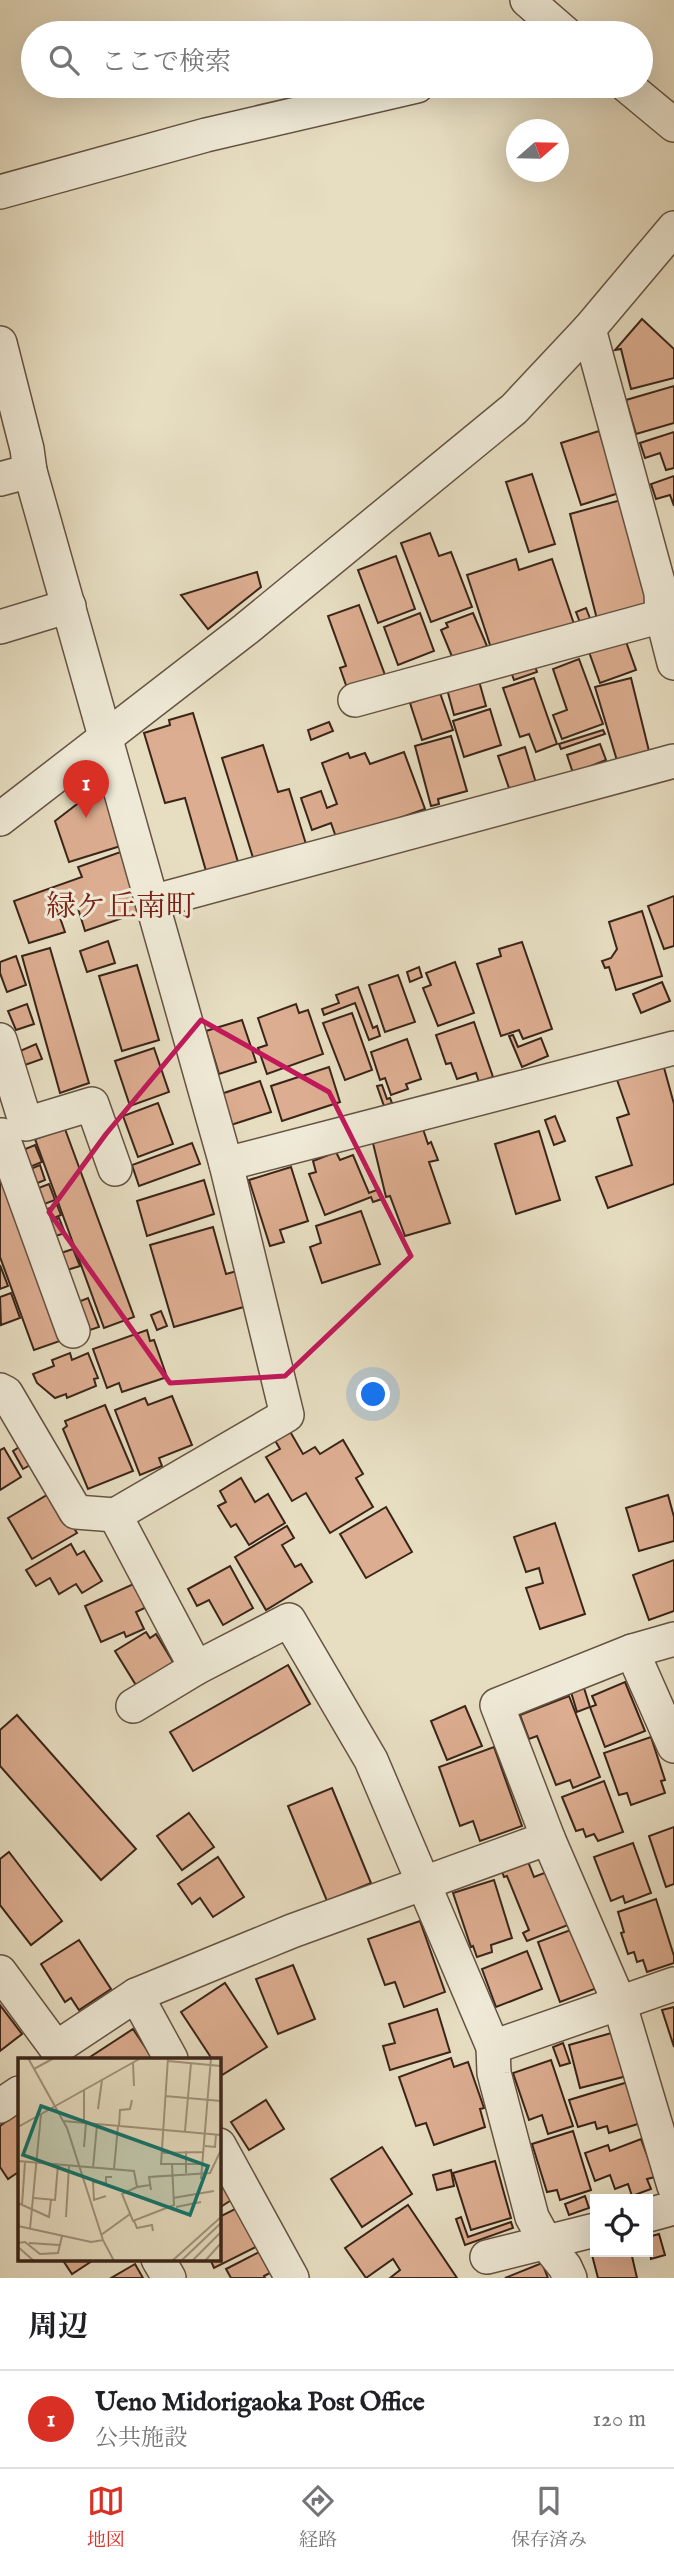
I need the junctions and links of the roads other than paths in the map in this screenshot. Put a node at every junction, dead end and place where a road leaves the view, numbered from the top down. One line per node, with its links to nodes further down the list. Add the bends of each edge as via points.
1 (527, 0): 2 (street)
2 (551, 21)
3 (365, 98): 6 (street, via 206,135)
4 (641, 98): 5 (street)
5 (674, 125)
6 (0, 192)
7 (674, 228): 8 (street)
8 (589, 329): 11 (street); 16 (street, via 514,409 246,629)
9 (0, 343): 10 (street, via 27,449)
10 (15, 475): 12 (street)
11 (665, 600): 14 (street); 15 (street)
12 (69, 606): 13 (street); 16 (street)
13 (0, 627)
14 (674, 663)
15 (355, 700)
16 (104, 738): 18 (street); 19 (street)
17 (674, 761): 19 (street)
18 (0, 819)
19 (152, 902): 23 (street)
20 (0, 1040): 22 (street)
21 (674, 1048): 23 (street)
22 (9, 1132): 24 (street, via 92,1104); 25 (street)
23 (226, 1164): 27 (street, via 287,1415)
24 (115, 1169)
25 (73, 1331)
26 (0, 1390): 27 (street, via 6,1393 76,1512)
27 (115, 1515): 30 (street)
28 (674, 1639): 29 (street)
29 (632, 1651): 32 (street); 33 (street, via 497,1706)
30 (196, 1668): 31 (street); 34 (street, via 289,1620 371,1760)
31 (132, 1706)
32 (674, 1746)
33 (548, 1838): 34 (street); 38 (street)
34 (425, 1883): 37 (street); 39 (street)
35 (0, 1972): 40 (street)
36 (674, 1984): 38 (street)
37 (135, 1995): 40 (street); 41 (street)
38 (619, 2002): 39 (street); 45 (street)
39 (493, 2047): 49 (street, via 494,2073 532,2217)
40 (53, 2054)
41 (170, 2058)
42 (18, 2094): 43 (street)
43 (0, 2106)
44 (220, 2147): 53 (street)
45 (674, 2186)
46 (674, 2208): 47 (street)
47 (653, 2214)
48 (590, 2231): 49 (street)
49 (546, 2243): 50 (street); 54 (street)
50 (487, 2257)
51 (159, 2260): 52 (street)
52 (169, 2278)
53 (292, 2278)
54 (570, 2278)

